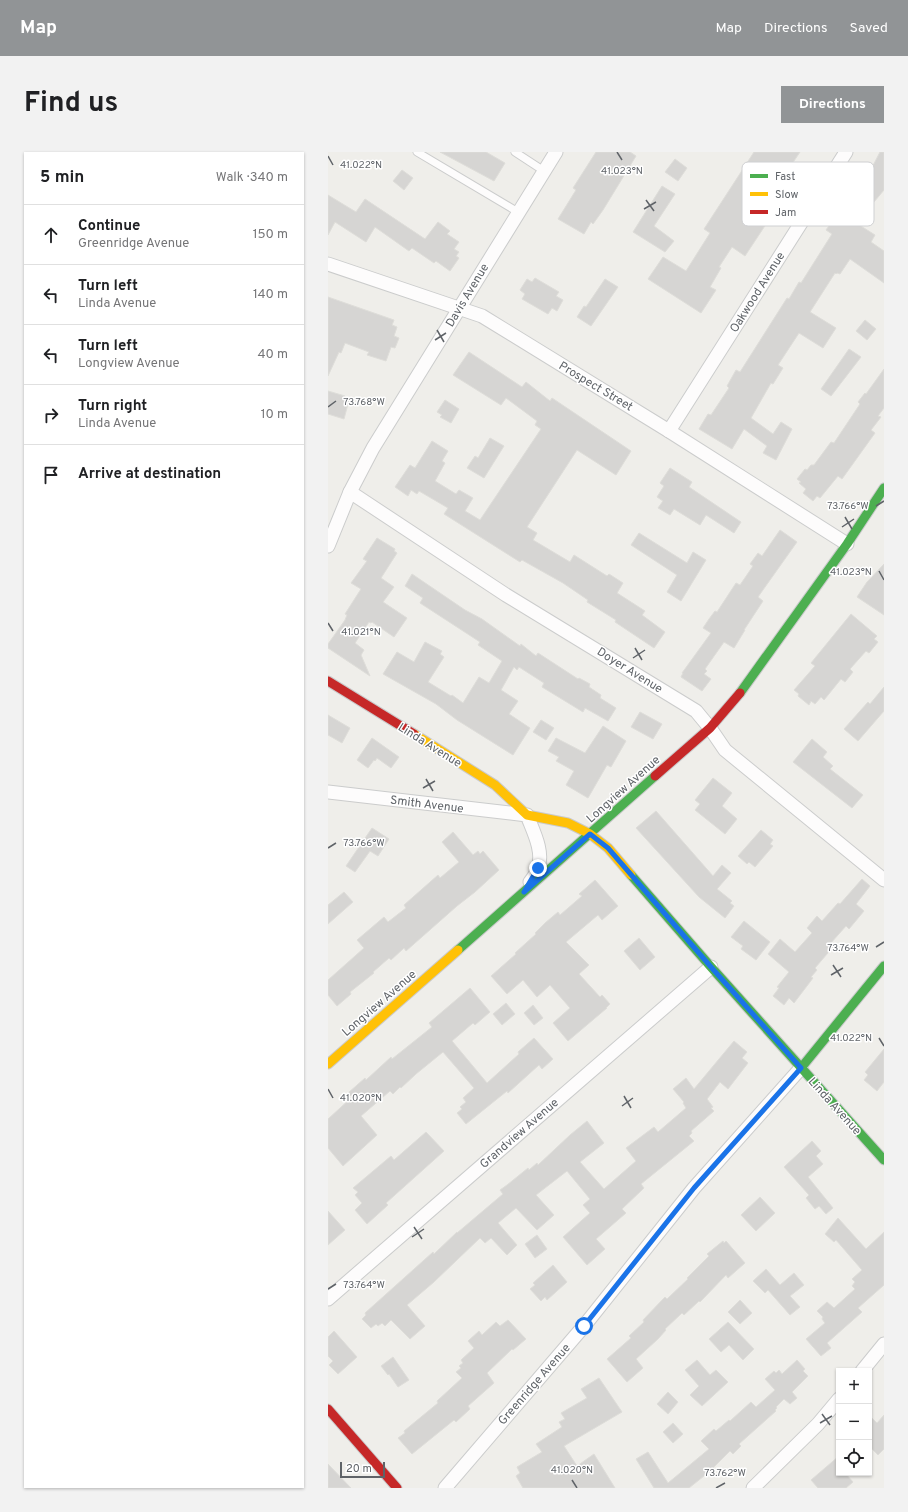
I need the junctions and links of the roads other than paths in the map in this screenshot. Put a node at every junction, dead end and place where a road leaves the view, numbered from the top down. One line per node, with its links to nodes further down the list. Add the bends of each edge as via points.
1 (417, 152): 7 (lane)
2 (515, 152): 6 (lane)
3 (556, 152): 6 (street, Davis Avenue)
4 (846, 152): 5 (street, Oakwood Avenue)
5 (840, 162)
6 (544, 171): 7 (street, Davis Avenue)
7 (518, 212): 10 (street, Davis Avenue)
8 (799, 226): 11 (street, Oakwood Avenue)
9 (328, 264): 10 (street, Prospect Street)
10 (459, 309): 11 (street, Prospect Street, via 482,316); 13 (street, Davis Avenue, via 373,448)
11 (669, 431): 14 (street, Prospect Street)
12 (884, 488): 14 (street, Longview Avenue)
13 (350, 492): 15 (street, Davis Avenue); 17 (street, Doyer Avenue, via 506,595 696,711)
14 (847, 544): 17 (street, Longview Avenue, via 738,695)
15 (328, 546)
16 (328, 681): 19 (street, Linda Avenue, via 495,785)
17 (710, 728): 20 (street, Longview Avenue); 21 (street, Doyer Avenue, via 725,750)
18 (328, 792): 19 (street, Smith Avenue)
19 (527, 815): 20 (street, Linda Avenue, via 568,823); 22 (street, Linda Avenue, via 536,837 540,860)
20 (590, 834): 22 (street, Longview Avenue); 24 (street, Linda Avenue, via 608,848)
21 (884, 880)
22 (524, 892): 25 (street, Longview Avenue)
23 (884, 966): 26 (street, Greenridge Avenue)
24 (711, 967): 26 (street, Linda Avenue); 28 (street, Grandview Avenue)
25 (328, 1064)
26 (801, 1068): 27 (street, Linda Avenue); 34 (street, Greenridge Avenue, via 694,1188 584,1326)
27 (884, 1160)
28 (328, 1299)
29 (884, 1344): 30 (street)
30 (864, 1368)
31 (836, 1403): 35 (street, via 818,1424)
32 (328, 1409): 33 (street)
33 (397, 1488)
34 (445, 1488)
35 (753, 1488)

